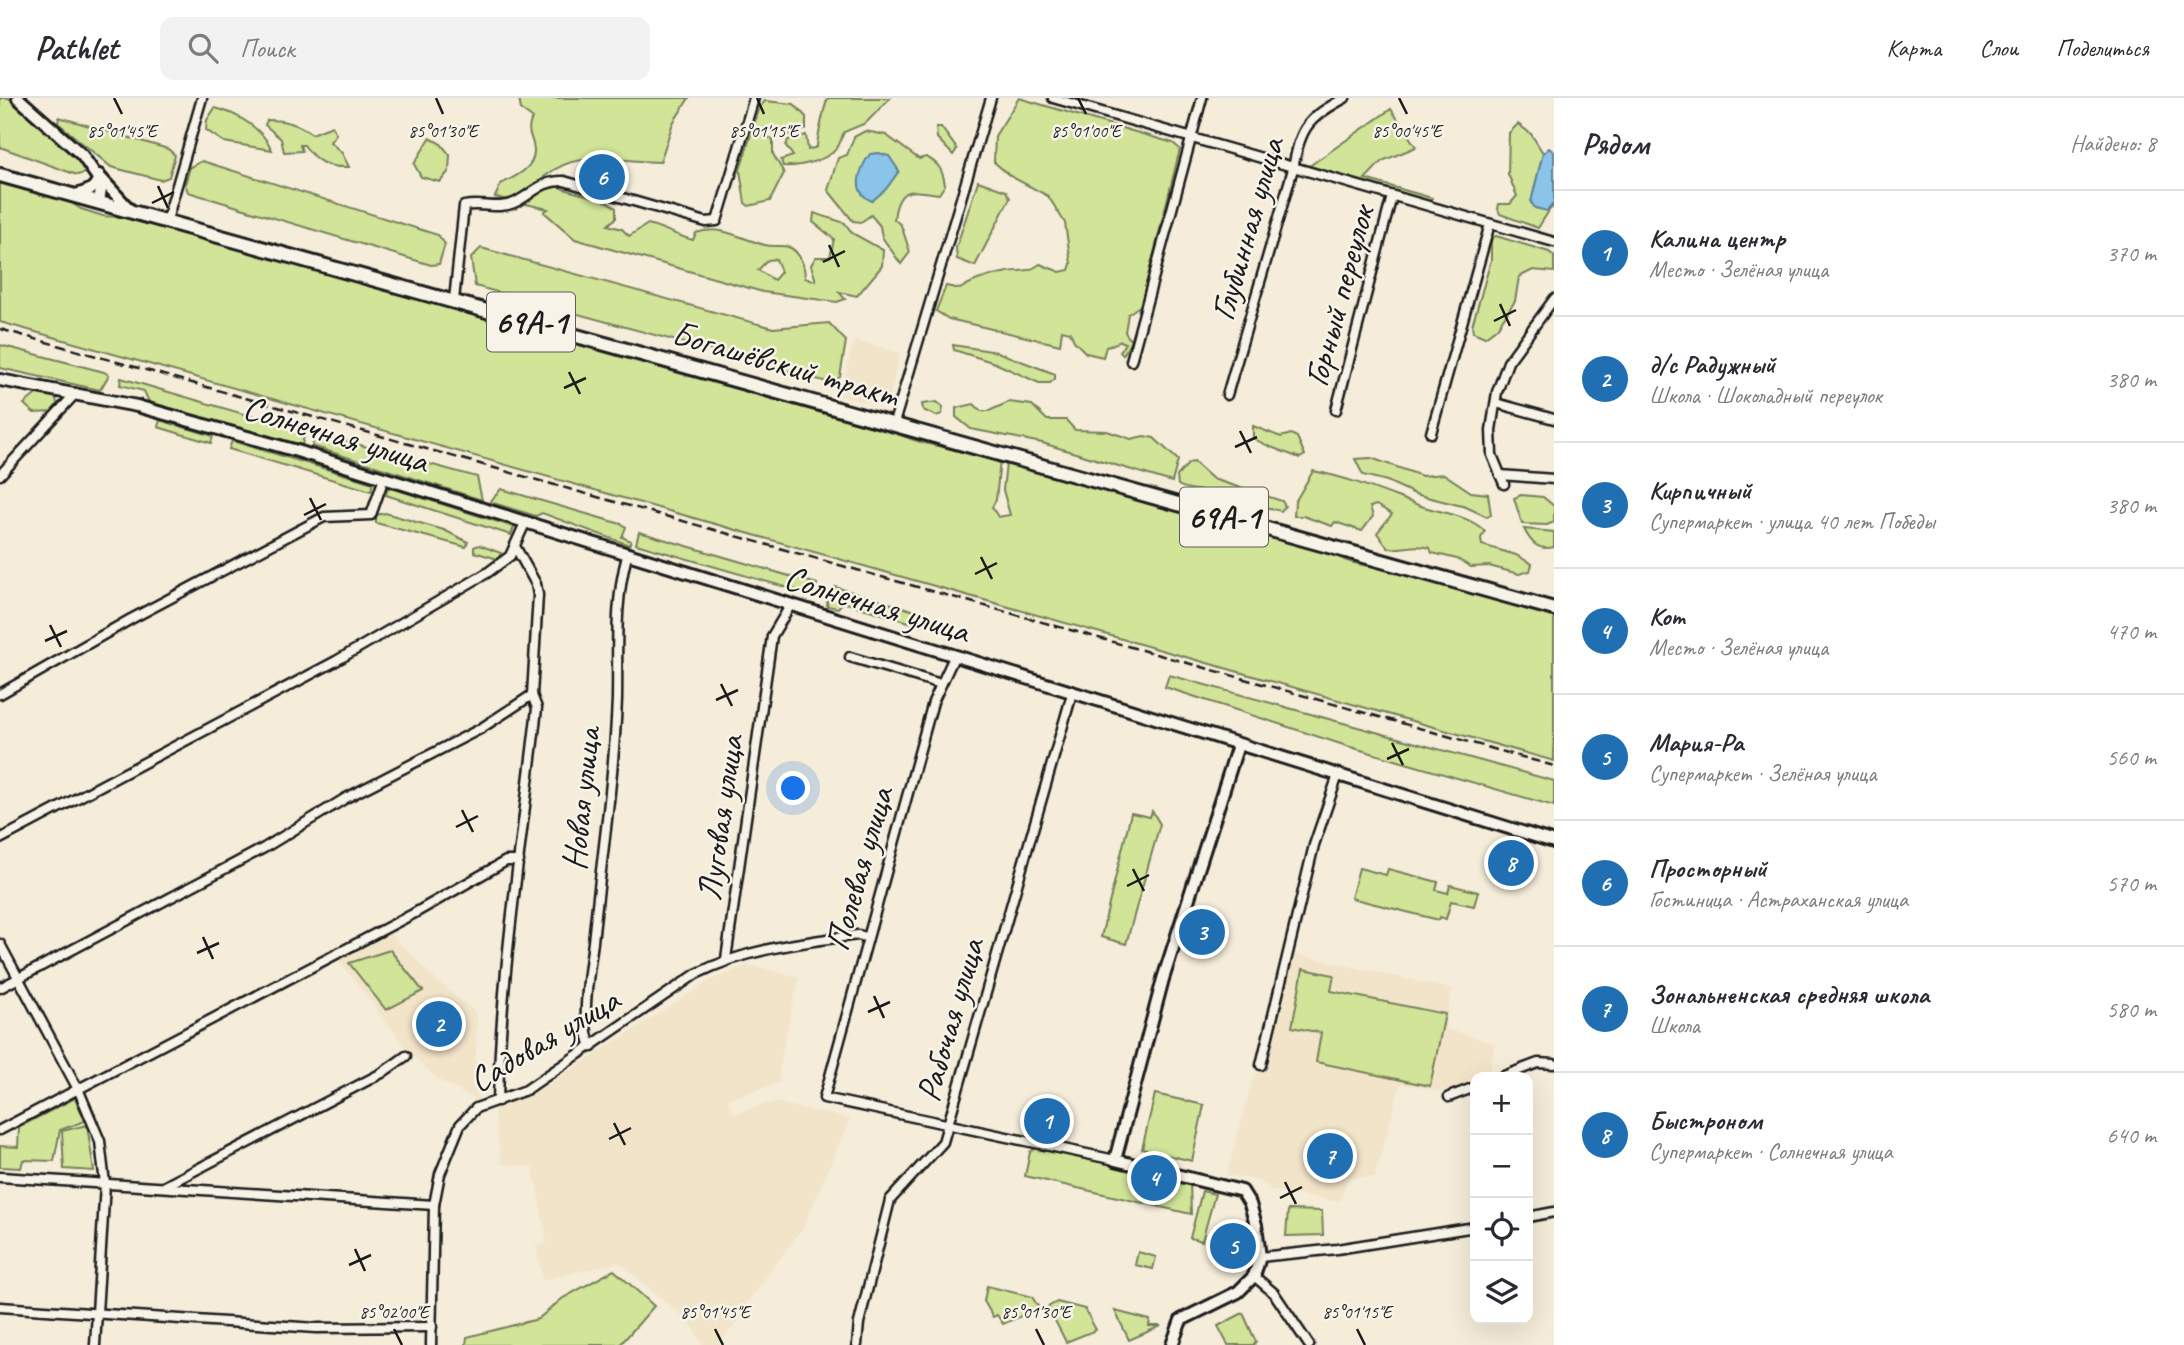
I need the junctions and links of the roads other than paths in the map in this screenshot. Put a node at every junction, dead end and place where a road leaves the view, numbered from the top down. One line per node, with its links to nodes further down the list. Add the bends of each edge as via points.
1 (18, 98): 11 (street)
2 (202, 98): 16 (street)
3 (754, 98): 20 (street, via 720,218 713,223 564,181 540,184 503,206 464,206)
4 (991, 98): 29 (street)
5 (1053, 98): 8 (street)
6 (1202, 98): 8 (street)
7 (1345, 98): 9 (street, Глубинная улица, via 1310,120 1297,143)
8 (1190, 139): 9 (street); 22 (street)
9 (1293, 169): 13 (street); 25 (street, Глубинная улица)
10 (0, 175): 12 (main road, Богашёвский тракт / 69А-1)
11 (99, 175): 12 (street, via 92,190); 14 (street); 15 (street)
12 (75, 195): 14 (main road, Богашёвский тракт / 69А-1)
13 (1392, 196): 17 (street); 27 (street, Горный переулок)
14 (99, 202): 15 (main road, Богашёвский тракт / 69А-1)
15 (130, 210): 16 (main road, Богашёвский тракт / 69А-1)
16 (167, 220): 20 (main road, Богашёвский тракт / 69А-1)
17 (1490, 224): 18 (street); 30 (street)
18 (1554, 242)
19 (1554, 299): 21 (street)
20 (454, 300): 29 (main road, Богашёвский тракт / 69А-1)
21 (1551, 311): 26 (street, via 1508,362)
22 (1131, 361)
23 (0, 380): 24 (street, Солнечная улица)
24 (76, 393): 31 (street); 33 (street, Солнечная улица, via 184,418)
25 (1227, 395)
26 (1496, 403): 28 (street); 32 (street, via 1492,455)
27 (1336, 410)
28 (1554, 419)
29 (894, 424): 40 (main road, Богашёвский тракт / 69А-1)
30 (1431, 433)
31 (0, 475)
32 (1500, 475): 34 (street); 35 (street)
33 (384, 478): 36 (street, Солнечная улица); 44 (street, via 371,515 324,517)
34 (1554, 479)
35 (1504, 484)
36 (526, 521): 37 (street); 38 (street, Солнечная улица)
37 (516, 548): 46 (street, via 538,595); 49 (street, via 507,561 336,661)
38 (627, 556): 39 (street, Солнечная улица); 57 (street, Новая улица, via 618,613 617,699 589,979 586,1038)
39 (790, 606): 42 (street, Солнечная улица); 54 (street, Луговая улица, via 772,636)
40 (1554, 609)
41 (849, 657): 43 (street)
42 (954, 657): 43 (street, Полевая улица); 45 (street, Солнечная улица)
43 (941, 684): 52 (street, Полевая улица)
44 (0, 694)
45 (1072, 694): 47 (street, Солнечная улица); 66 (street, Рабочая улица)
46 (532, 695): 51 (street, via 537,709); 55 (street, via 480,729)
47 (1238, 745): 48 (street, Солнечная улица); 68 (street, via 1163,979)
48 (1338, 775): 50 (street, Солнечная улица); 60 (street, via 1314,845)
49 (0, 839)
50 (1554, 842)
51 (519, 861): 63 (street, via 506,861); 65 (street, via 499,1034)
52 (866, 937): 54 (street, Садовая улица, via 858,934 807,942); 66 (street, Полевая улица, via 824,1098)
53 (0, 944): 55 (street)
54 (726, 959): 57 (street, Садовая улица, via 696,974)
55 (19, 979): 56 (street); 63 (street)
56 (0, 988)
57 (592, 1047): 65 (street, Садовая улица, via 526,1090)
58 (406, 1056): 71 (street)
59 (1554, 1064): 61 (street, via 1538,1063)
60 (1261, 1065)
61 (1514, 1072)
62 (1470, 1089): 64 (street)
63 (79, 1091): 67 (street); 70 (street, via 100,1141)
64 (1450, 1097)
65 (498, 1101): 72 (street, Садовая улица, via 476,1108 460,1125 440,1174)
66 (948, 1125): 68 (street); 83 (street, Рабочая улица, via 943,1143 890,1200)
67 (0, 1130)
68 (1115, 1160): 76 (street, via 1242,1191 1250,1204)
69 (0, 1177): 70 (street)
70 (105, 1184): 71 (street); 79 (street)
71 (163, 1188): 72 (street)
72 (434, 1205): 80 (street, Садовая улица)
73 (1554, 1212): 74 (street)
74 (1533, 1216)
75 (1470, 1228): 76 (street, via 1337,1250)
76 (1261, 1257): 77 (street)
77 (1254, 1276): 84 (street, via 1238,1292 1181,1320); 85 (street, via 1274,1293)
78 (0, 1307): 79 (street)
79 (98, 1314): 80 (street, via 316,1328); 81 (street)
80 (432, 1327): 82 (street, Садовая улица)
81 (95, 1345)
82 (431, 1345)
83 (857, 1345)
84 (1172, 1345)
85 (1309, 1345)

